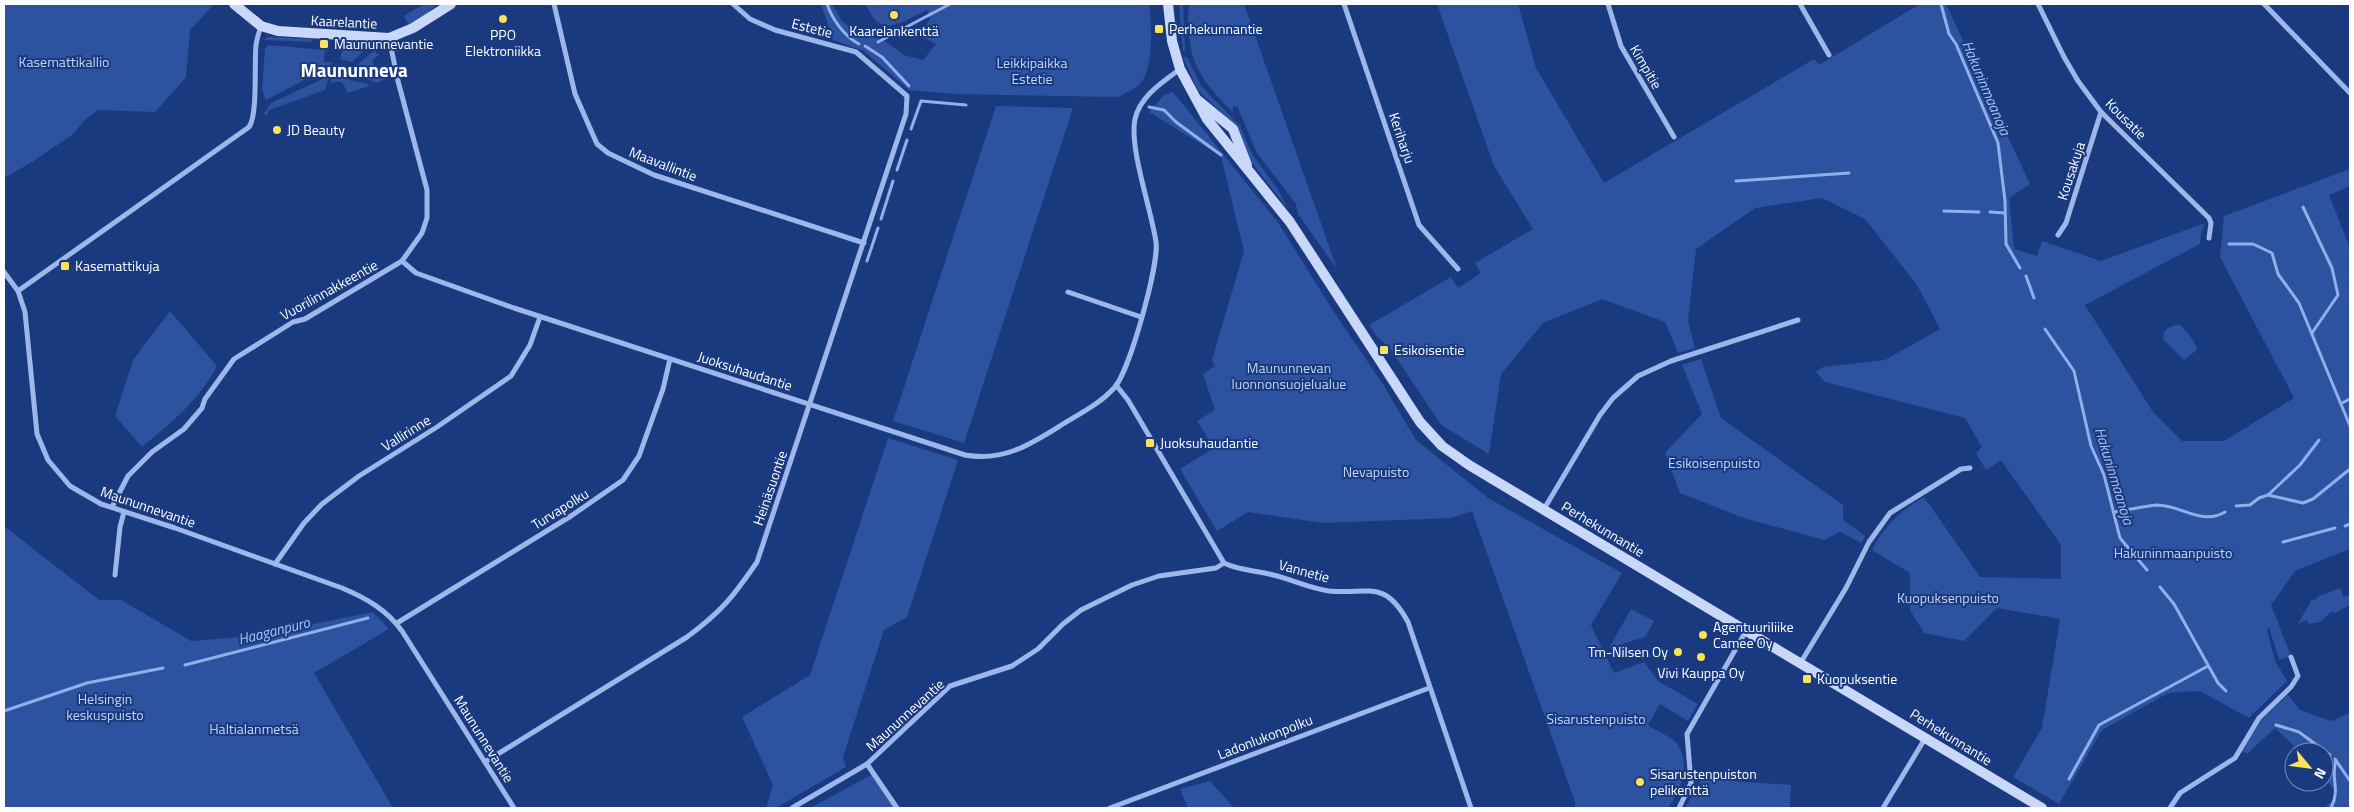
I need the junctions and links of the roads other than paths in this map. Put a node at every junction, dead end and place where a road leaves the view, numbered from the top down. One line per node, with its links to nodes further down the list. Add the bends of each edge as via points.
1 (234, 4): 11 (street, Kaarelantie)
2 (451, 4): 12 (street, Kaarelantie, via 413,28)
3 (554, 4): 23 (street, Maavallintie, via 574,94 597,144 608,153 654,176)
4 (734, 4): 16 (street, Estetie, via 750,20 775,30 856,52)
5 (1344, 4): 25 (street, Keriharju, via 1419,225)
6 (1608, 4): 19 (street, Kimpitie, via 1621,46)
7 (1800, 4): 13 (street)
8 (2038, 4): 18 (street, Kousatie, via 2068,65)
9 (2264, 4): 15 (street)
10 (1170, 7): 14 (street, Perhekunnantie, via 1172,41)
11 (261, 26): 12 (street, Kaarelantie, via 314,35); 27 (street, via 256,45 254,108 249,126)
12 (389, 38): 24 (street, Vuorilinnakkeentie, via 427,190 427,218 422,233)
13 (1829, 55)
14 (1180, 69): 17 (street, Perhekunnantie); 30 (street, Juoksuhaudantie, via 1145,99 1134,126 1134,141 1156,243 1154,275)
15 (2350, 93)
16 (907, 96): 23 (street, Heinäsuontie, via 906,114)
17 (1198, 100): 20 (street, Perhekunnantie, via 1207,119); 20 (street, Perhekunnantie, via 1233,129)
18 (2101, 112): 21 (street, Kousakuja, via 2066,223); 22 (street, Kousatie, via 2208,218 2211,223)
19 (1674, 137)
20 (1248, 168): 37 (street, Perhekunnantie, via 1290,222 1427,431 1459,459)
21 (2058, 235)
22 (2209, 238)
23 (864, 243): 34 (street, Heinäsuontie)
24 (402, 261): 29 (street, Juoksuhaudantie, via 416,273); 36 (street, Vuorilinnakkeentie, via 234,359 184,429 152,452 128,476)
25 (1458, 269)
26 (4, 272): 27 (street)
27 (18, 291): 36 (street, Maununnevantie, via 25,312 34,419 42,448 56,472 70,486)
28 (1068, 292): 30 (street)
29 (540, 317): 32 (street, Juoksuhaudantie); 40 (street, Vallirinne, via 530,346 511,376 334,494 310,516)
30 (1141, 317): 33 (street, Juoksuhaudantie)
31 (1798, 320): 37 (street, via 1671,360 1638,376 1613,398 1600,416)
32 (670, 359): 34 (street, Juoksuhaudantie); 42 (street, Turvapolku, via 639,456 623,480)
33 (1116, 385): 34 (street, Juoksuhaudantie, via 1100,402 1032,443 1015,452 992,457 965,455); 39 (street)
34 (811, 404): 48 (street, Heinäsuontie, via 757,562 729,602 687,637)
35 (1970, 468): 45 (street, via 1961,469 1890,513 1869,542 1846,588)
36 (112, 507): 38 (street, Maununnevantie)
37 (1544, 509): 43 (street, Perhekunnantie)
38 (124, 512): 40 (street, Maununnevantie); 41 (street)
39 (1224, 563): 46 (street, Vannetie, via 1240,570 1272,574 1328,590 1362,589 1382,594 1396,605 1408,622); 49 (street, Maununnevantie, via 1216,568 1159,576 1132,585 1081,610 1038,649 1012,666 950,686)
40 (275, 564): 42 (street, Maununnevantie, via 368,600)
41 (114, 575)
42 (397, 623): 48 (street, Maununnevantie)
43 (1746, 630): 45 (street, Perhekunnantie); 55 (street, via 1687,734 1691,783)
44 (2291, 657): 58 (street, via 2298,676 2292,688 2259,718 2235,758 2180,793)
45 (1801, 662): 47 (street, Perhekunnantie)
46 (1429, 688): 53 (street, Ladonlukonpolku); 54 (street, Vannetie)
47 (1926, 737): 56 (street); 57 (street, Perhekunnantie)
48 (485, 762): 50 (street, Maununnevantie)
49 (867, 764): 51 (street, Maununnevantie); 52 (street)
50 (514, 808)
51 (792, 808)
52 (897, 808)
53 (1110, 808)
54 (1471, 808)
55 (1678, 808)
56 (1883, 808)
57 (2042, 808)
58 (2170, 808)

